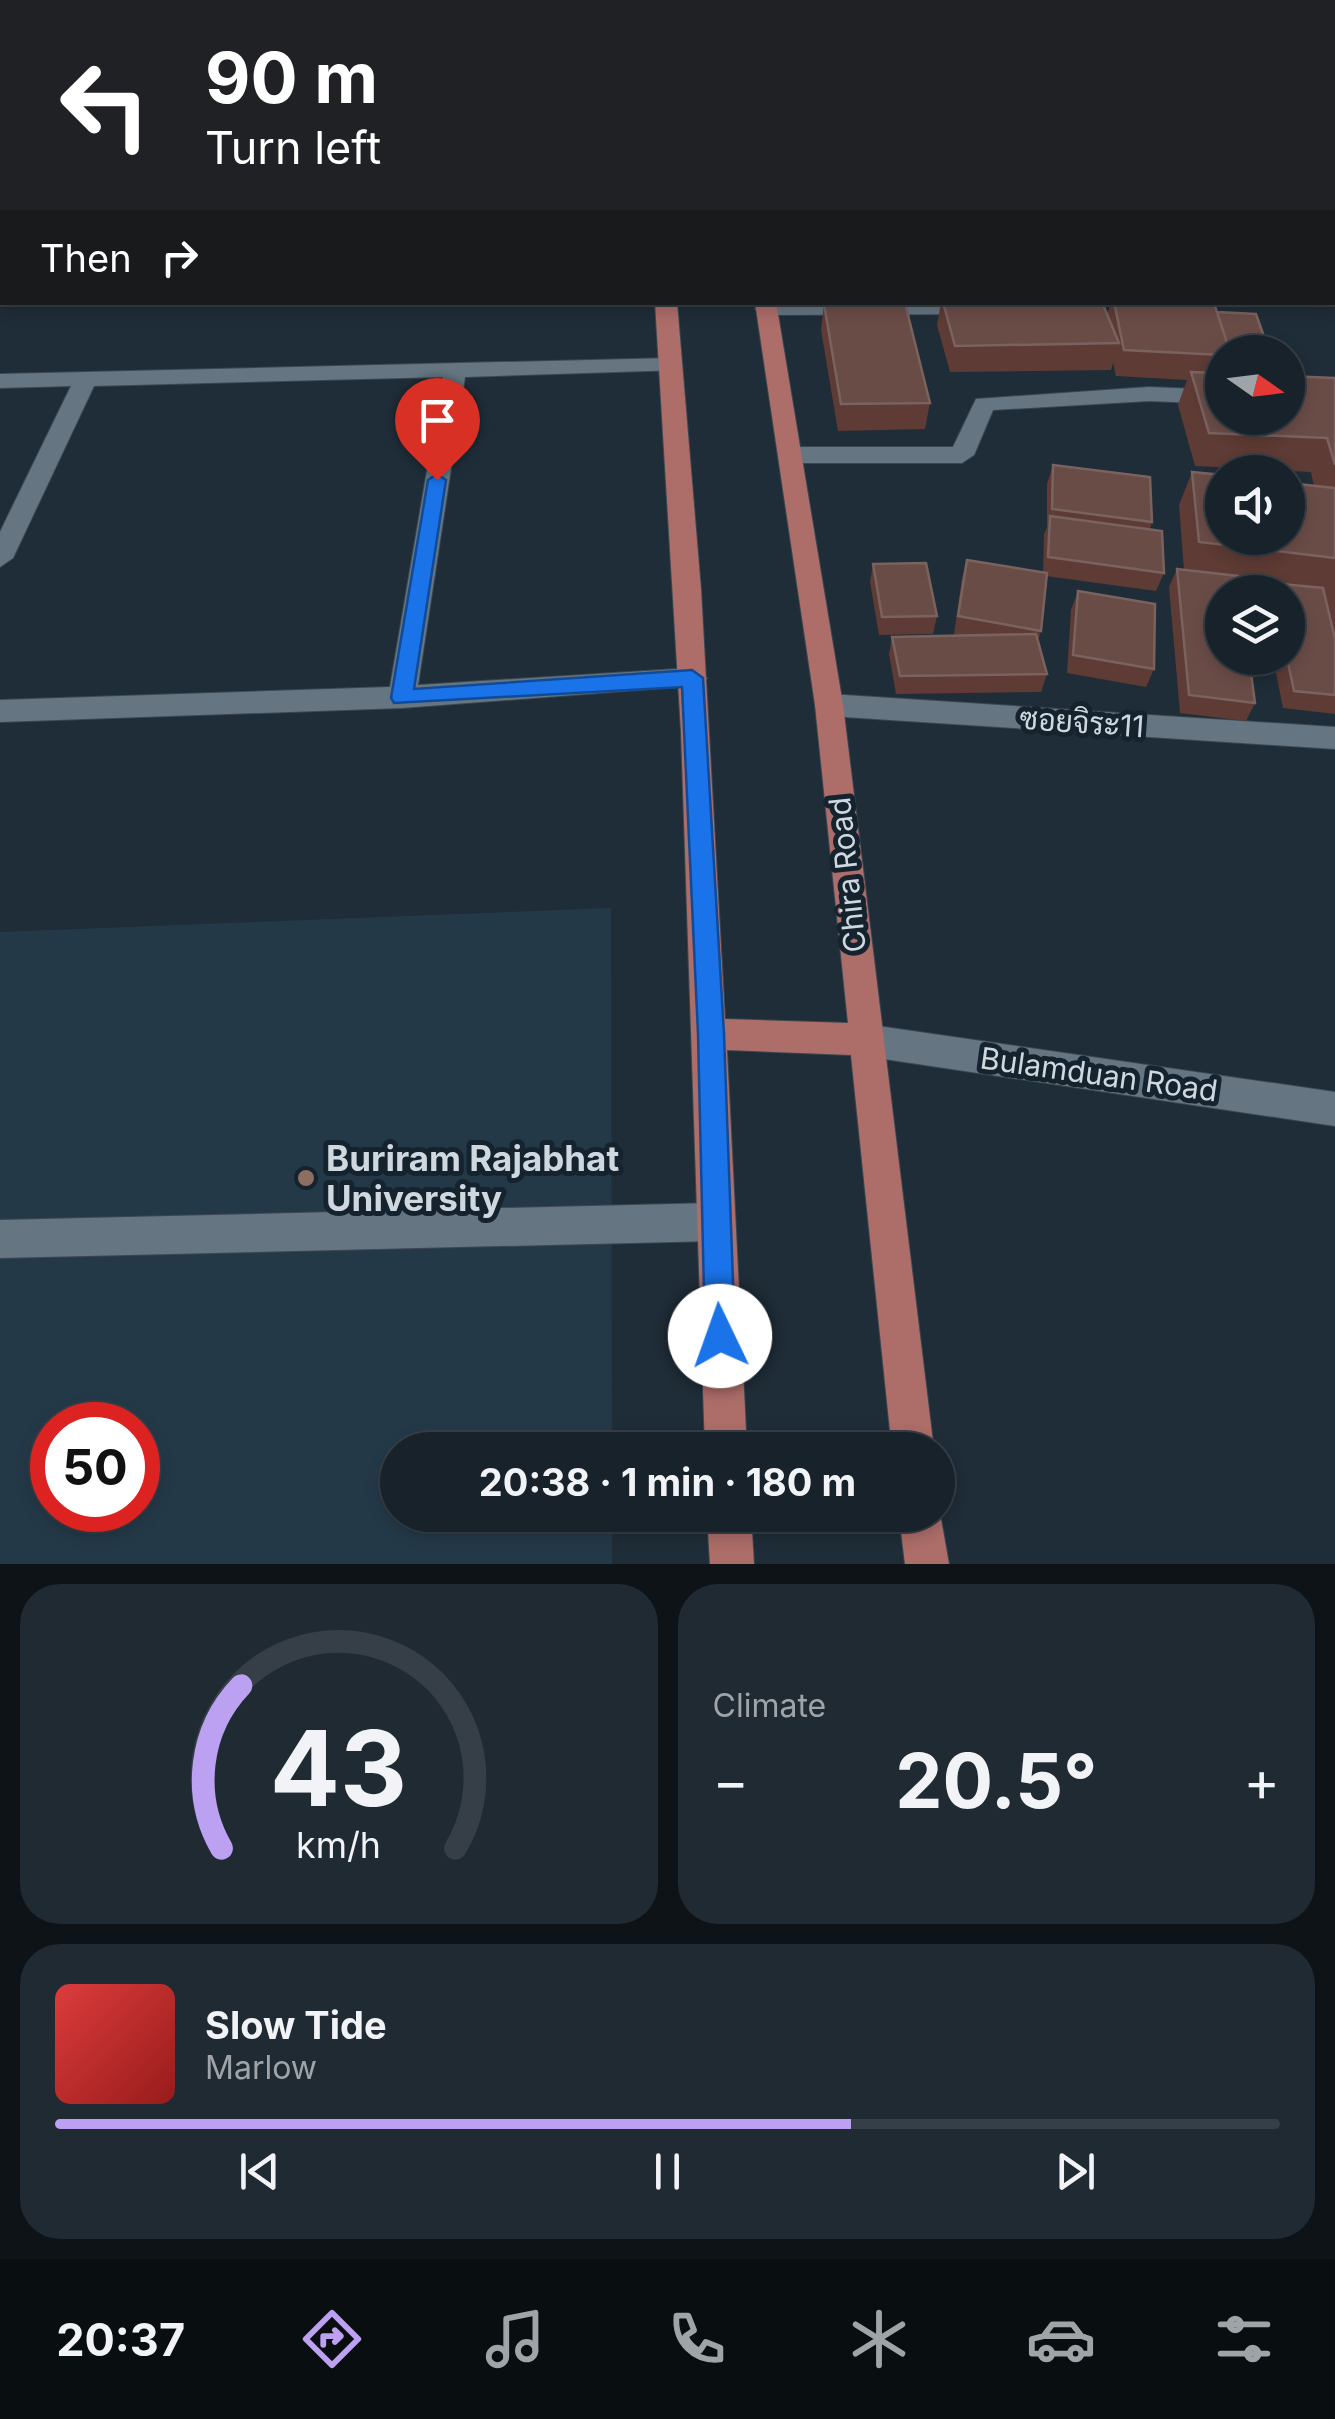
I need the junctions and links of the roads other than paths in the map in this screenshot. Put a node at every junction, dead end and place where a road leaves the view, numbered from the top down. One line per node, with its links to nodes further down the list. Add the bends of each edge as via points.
1 (666, 305): 4 (main road)
2 (765, 306): 3 (street); 9 (main road, Chira Road)
3 (996, 308)
4 (672, 365): 5 (street); 11 (main road)
5 (455, 370): 6 (street); 12 (street)
6 (86, 379): 7 (street); 10 (street)
7 (0, 381)
8 (1205, 397): 9 (street, via 984,404 962,456)
9 (792, 455): 13 (main road, Chira Road)
10 (0, 558)
11 (692, 678): 12 (street); 16 (main road)
12 (402, 698): 14 (street)
13 (829, 705): 15 (street, ซอยจิระ11); 17 (main road, Chira Road)
14 (0, 711)
15 (1335, 738)
16 (711, 1034): 17 (main road); 19 (main road)
17 (864, 1040): 18 (street, Bulamduan Road); 22 (main road, Chira Road)
18 (1335, 1109)
19 (714, 1222): 20 (street); 21 (main road)
20 (0, 1239)
21 (725, 1432)
22 (911, 1432)
23 (730, 1532): 25 (main road)
24 (923, 1532): 26 (main road)
25 (732, 1564)
26 (927, 1564)

